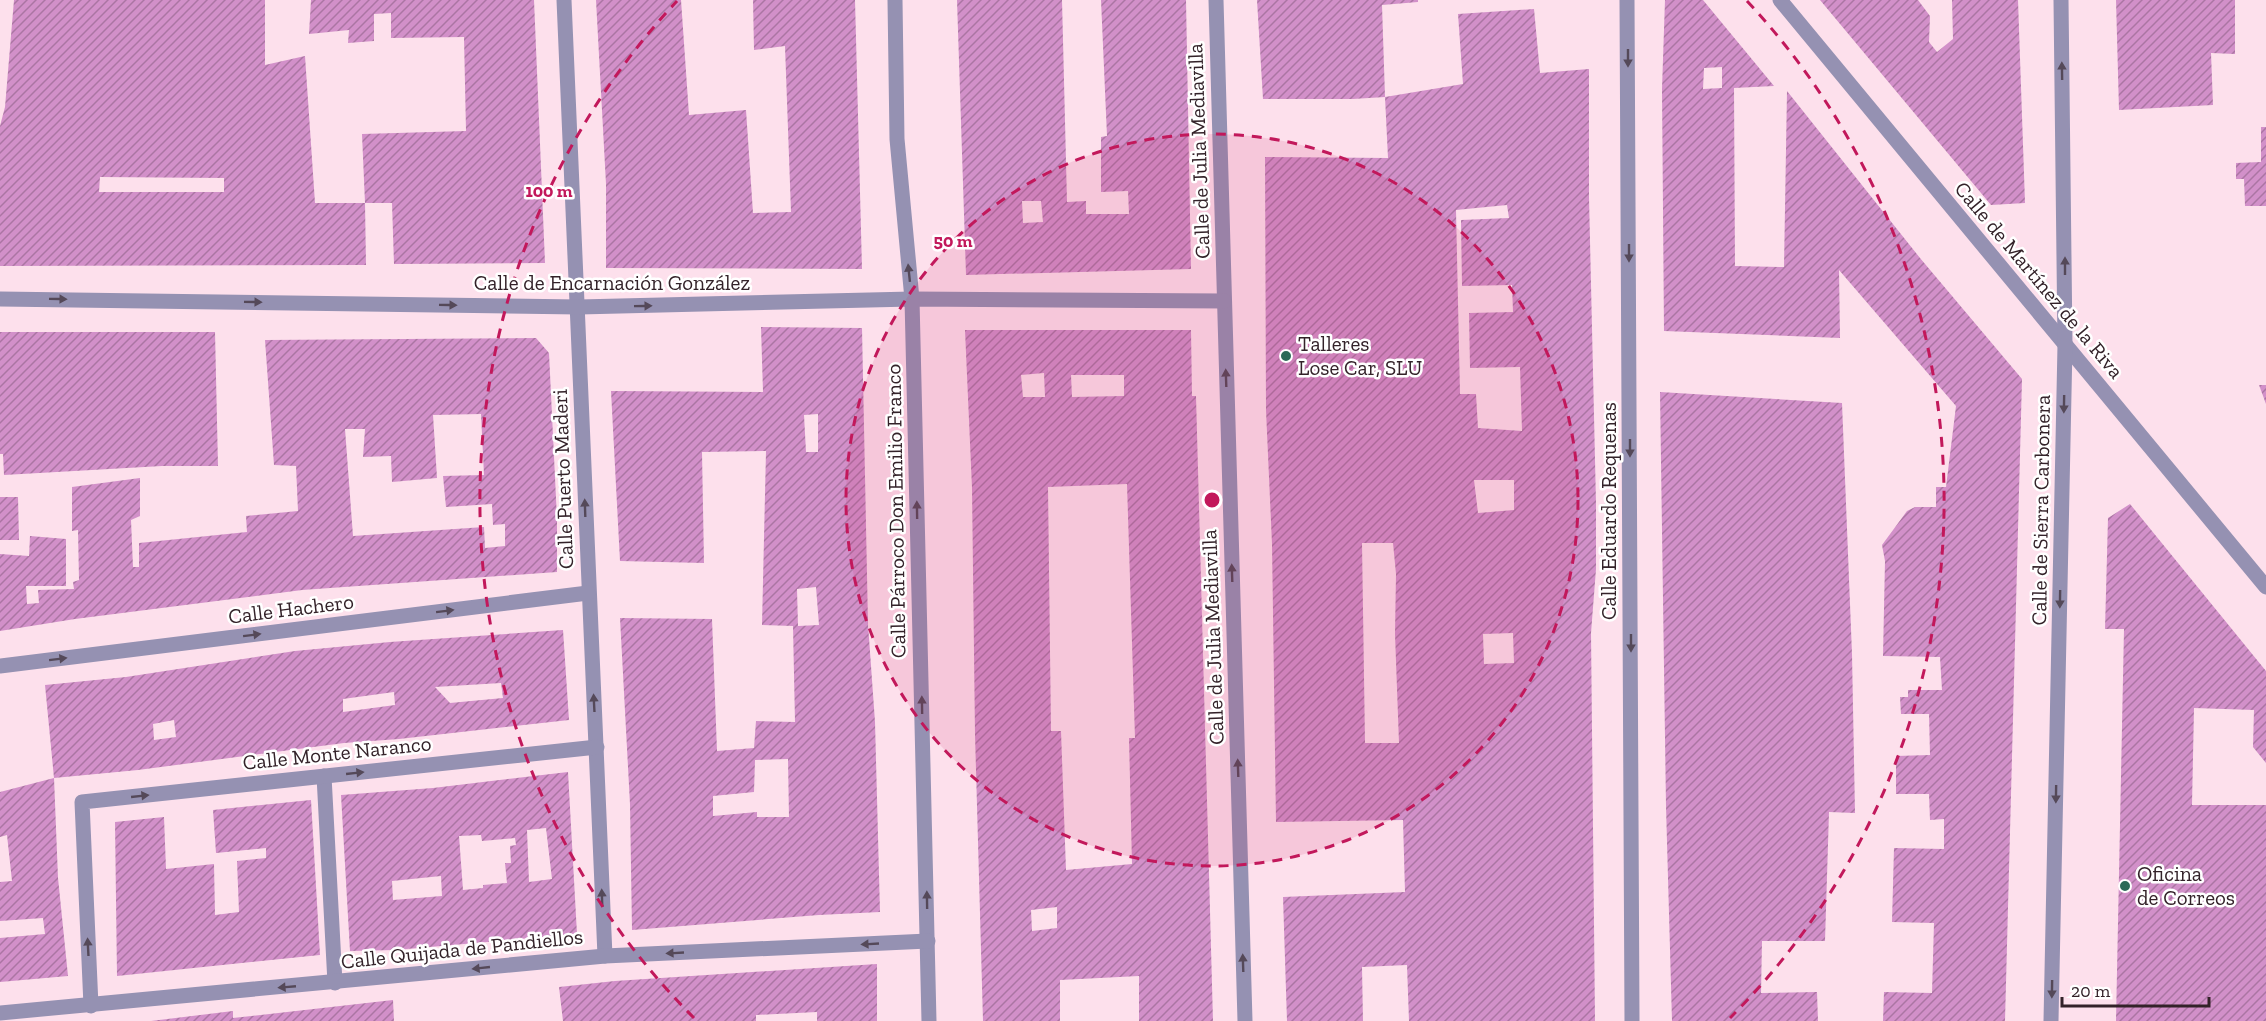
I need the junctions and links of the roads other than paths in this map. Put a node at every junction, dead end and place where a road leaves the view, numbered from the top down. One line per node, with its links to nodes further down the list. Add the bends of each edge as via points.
1 (564, 0): 10 (street, Calle Puerto Maderi)
2 (895, 0): 8 (street, Calle Párroco Don Emilio Franco, one-way to 2, via 897,139)
3 (1216, 0): 9 (street, Calle de Julia Mediavilla)
4 (1627, 0): 24 (street, Calle Eduardo Requenas, one-way to 24)
5 (1780, 0): 11 (street, Calle de Martínez de la Riva)
6 (2061, 0): 11 (street, Calle de Sierra Carbonera, one-way to 6)
7 (0, 298): 10 (street, Calle de Encarnación González, one-way to 10)
8 (912, 299): 9 (street, Calle de Encarnación González); 10 (street, Calle de Encarnación González, one-way to 8); 17 (street, Calle Párroco Don Emilio Franco, one-way to 8)
9 (1224, 302): 23 (street, Calle de Julia Mediavilla, one-way to 9)
10 (579, 307): 13 (street, Calle Puerto Maderi, one-way to 10)
11 (2065, 345): 12 (street, Calle de Martínez de la Riva); 25 (street, Calle de Sierra Carbonera, one-way to 25)
12 (2266, 587)
13 (588, 593): 14 (street, Calle Hachero, one-way to 13); 15 (street, Calle Puerto Maderi, one-way to 13)
14 (0, 666)
15 (597, 747): 16 (street, Calle Monte Naranco, one-way to 15); 18 (street, Calle Puerto Maderi, one-way to 15)
16 (324, 776): 19 (street); 20 (street, Calle Monte Naranco, one-way to 16, via 82,802)
17 (928, 941): 18 (street, Calle Quijada de Pandiellos, one-way to 18); 22 (street, Calle Párroco Don Emilio Franco)
18 (605, 956): 19 (street, Calle Quijada de Pandiellos, one-way to 19)
19 (335, 983): 20 (street, Calle Quijada de Pandiellos, one-way to 20)
20 (91, 1006): 21 (street, Calle Quijada de Pandiellos)
21 (0, 1014)
22 (929, 1021)
23 (1245, 1021)
24 (1632, 1021)
25 (2051, 1021)

